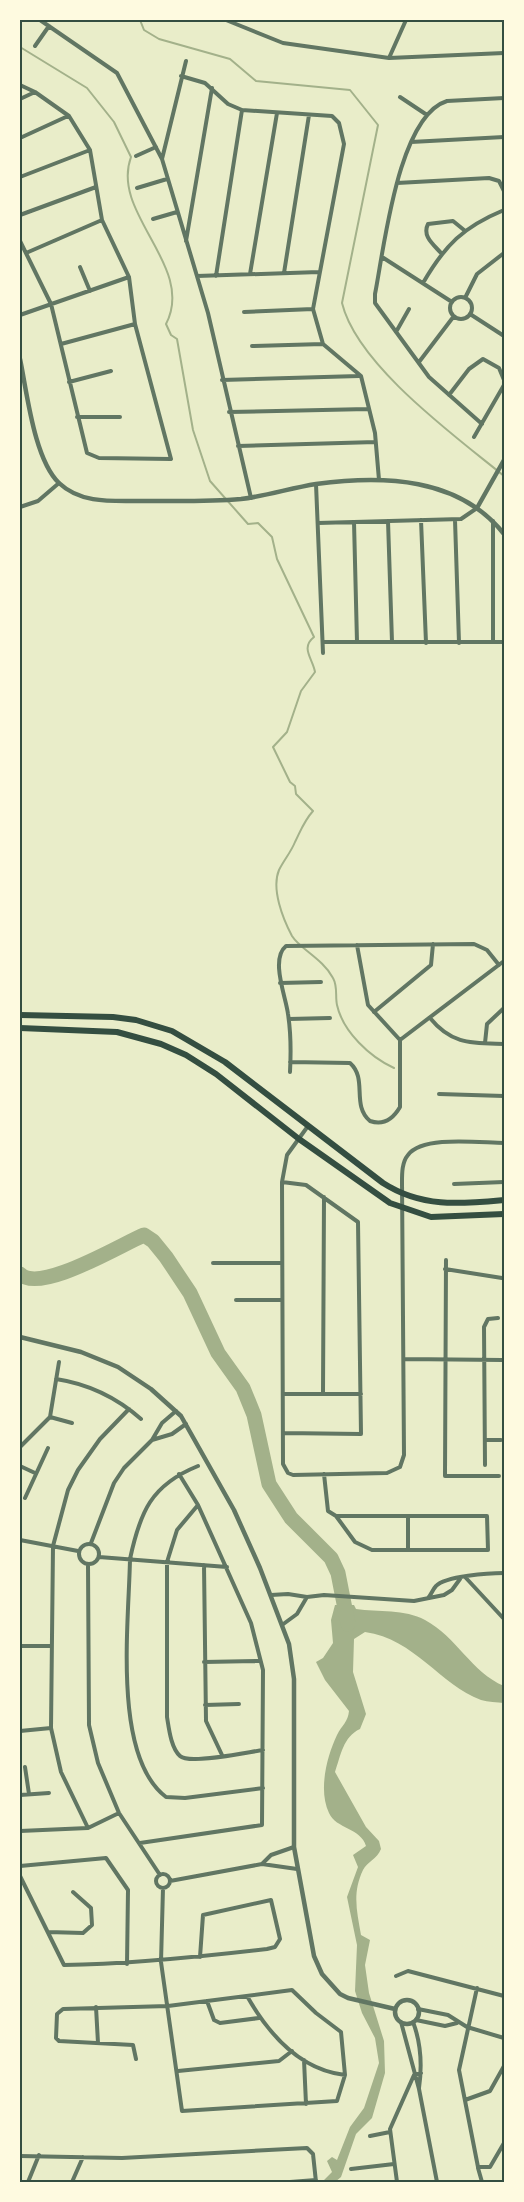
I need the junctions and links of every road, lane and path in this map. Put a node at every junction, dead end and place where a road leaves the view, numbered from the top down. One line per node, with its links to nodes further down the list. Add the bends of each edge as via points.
1 (40, 20): 4 (street)
2 (226, 20): 7 (street, via 283,43)
3 (406, 20): 7 (street)
4 (49, 26): 5 (street); 24 (street, via 117,73)
5 (35, 46)
6 (504, 53): 7 (street)
7 (389, 58)
8 (186, 61): 9 (street)
9 (181, 76): 11 (street); 27 (street)
10 (20, 86): 12 (street)
11 (212, 87): 16 (street, via 228,104); 41 (street)
12 (35, 92): 15 (street); 19 (street)
13 (400, 97): 20 (street)
14 (504, 98): 20 (street, via 447,101)
15 (20, 99)
16 (242, 110): 17 (street); 51 (street)
17 (277, 113): 18 (street); 49 (street)
18 (309, 115): 47 (street, via 332,116 339,123 344,144); 48 (street)
19 (69, 116): 22 (street); 25 (street)
20 (427, 116): 23 (street)
21 (504, 137): 23 (street)
22 (20, 138)
23 (410, 142): 30 (street)
24 (156, 147): 26 (street); 27 (street)
25 (90, 150): 28 (street); 31 (street)
26 (136, 156)
27 (162, 159): 29 (street)
28 (20, 177)
29 (167, 179): 32 (street); 35 (street)
30 (397, 183): 33 (street, via 489,178 499,181); 45 (street)
31 (96, 187): 36 (street); 38 (street)
32 (137, 188)
33 (504, 191)
34 (504, 210): 39 (street)
35 (177, 212): 37 (street); 41 (street)
36 (20, 215)
37 (153, 219)
38 (102, 220): 44 (street); 52 (street)
39 (464, 230): 42 (street); 42 (street, via 453,221 428,224 427,237)
40 (20, 241): 44 (street)
41 (186, 242): 50 (street)
42 (441, 253): 53 (street)
43 (504, 253): 55 (street, via 477,274)
44 (26, 254): 57 (street)
45 (382, 257): 53 (street); 65 (street, via 375,303)
46 (80, 267): 54 (street)
47 (320, 272): 48 (street); 58 (street)
48 (285, 273): 49 (street)
49 (250, 274): 51 (street)
50 (197, 276): 51 (street); 74 (street)
51 (216, 276)
52 (129, 277): 54 (street); 64 (street)
53 (423, 284): 56 (street)
54 (90, 291): 57 (street)
55 (465, 298): 56 (street); 61 (street, via 471,306)
56 (452, 302): 63 (street)
57 (51, 304): 62 (street); 67 (street)
58 (313, 309): 60 (street); 68 (street)
59 (409, 309): 65 (street)
60 (244, 312)
61 (470, 314): 63 (street, via 464,318); 66 (street)
62 (20, 315)
63 (454, 316): 71 (street)
64 (135, 324): 67 (street); 81 (street, via 171,459 90,456)
65 (396, 332): 71 (street)
66 (504, 336)
67 (61, 344): 76 (street)
68 (323, 344): 69 (street); 73 (street)
69 (252, 346)
70 (20, 359): 89 (street, via 44,459)
71 (419, 362): 78 (street)
72 (111, 371): 76 (street)
73 (361, 376): 74 (street); 79 (street)
74 (222, 380): 80 (street)
75 (504, 380): 78 (street, via 499,368 483,359 469,369)
76 (69, 382): 81 (street)
77 (504, 386): 83 (street)
78 (449, 395): 83 (street)
79 (368, 408): 80 (street); 85 (street)
80 (229, 412): 86 (street)
81 (77, 417): 82 (street)
82 (120, 417)
83 (482, 424): 84 (street)
84 (474, 437)
85 (376, 442): 86 (street); 88 (street)
86 (238, 446): 91 (street)
87 (504, 460): 93 (street)
88 (379, 480): 90 (street); 93 (street, via 430,486 450,492)
89 (59, 483): 91 (street, via 82,497 107,502); 92 (street, via 38,501)
90 (316, 484): 91 (street); 99 (street)
91 (251, 498)
92 (20, 507)
93 (477, 508): 94 (street, via 468,517); 97 (street)
94 (454, 519): 95 (street); 107 (street)
95 (421, 520): 96 (street); 106 (street)
96 (388, 521): 98 (street); 103 (street)
97 (494, 521): 100 (street); 104 (street)
98 (354, 522): 99 (street); 102 (street)
99 (318, 524): 101 (street)
100 (504, 534)
101 (323, 642): 102 (street); 108 (street)
102 (357, 642): 103 (street)
103 (392, 642): 106 (street)
104 (493, 642): 105 (street); 107 (street)
105 (504, 642)
106 (426, 643): 107 (street)
107 (459, 643)
108 (323, 653)
109 (433, 944): 110 (street); 112 (street, via 478,944); 116 (street, via 431,965)
110 (357, 945): 114 (street, via 290,945 281,952); 116 (street, via 365,999)
111 (504, 961): 112 (street)
112 (499, 965): 119 (street)
113 (321, 982): 114 (street)
114 (280, 983): 120 (street)
115 (504, 1008): 123 (street, via 487,1024)
116 (374, 1012): 122 (street)
117 (20, 1015): 129 (main road, via 113,1017 172,1031 225,1062)
118 (330, 1018): 120 (street)
119 (430, 1018): 122 (street); 123 (street, via 453,1038)
120 (289, 1019): 125 (street)
121 (20, 1028): 130 (main road, via 117,1032 168,1047 216,1074)
122 (400, 1040): 125 (street, via 400,1107 389,1120 376,1124 361,1110 358,1073 350,1063)
123 (485, 1043): 124 (street)
124 (504, 1044)
125 (290, 1062): 126 (street)
126 (290, 1072)
127 (439, 1094): 128 (street)
128 (504, 1096)
129 (308, 1126): 130 (street); 135 (main road)
130 (299, 1139): 132 (street, via 284,1161); 138 (main road)
131 (504, 1143): 135 (street, via 431,1142 418,1146 404,1162)
132 (282, 1182): 136 (street, via 302,1182); 142 (street)
133 (504, 1182): 134 (street)
134 (454, 1184)
135 (402, 1194): 137 (main road, via 446,1204); 138 (street)
136 (324, 1197): 156 (street); 157 (street, via 353,1216 359,1225)
137 (504, 1200)
138 (402, 1210): 139 (main road, via 445,1218); 149 (street)
139 (504, 1214)
140 (446, 1260): 143 (street)
141 (213, 1263): 142 (street)
142 (282, 1263): 146 (street)
143 (446, 1269): 144 (street); 150 (street)
144 (502, 1278)
145 (236, 1300): 146 (street)
146 (282, 1300): 155 (street)
147 (498, 1318): 151 (street, via 485,1322)
148 (20, 1337): 159 (street, via 109,1363 135,1377)
149 (404, 1359): 150 (street); 175 (street, via 404,1455 400,1467 387,1473)
150 (444, 1360): 151 (street); 176 (street, via 445,1476)
151 (484, 1360): 152 (street); 166 (street)
152 (502, 1360)
153 (59, 1362): 154 (street)
154 (56, 1379): 158 (street, via 96,1389); 160 (street)
155 (283, 1394): 156 (street); 164 (street)
156 (323, 1394): 157 (street)
157 (361, 1394): 164 (street, via 361,1434)
158 (129, 1409): 161 (street); 183 (street, via 100,1439 78,1470 59,1518)
159 (176, 1410): 163 (street); 165 (street)
160 (50, 1417): 162 (street); 168 (street)
161 (141, 1419)
162 (72, 1423)
163 (186, 1424): 165 (street, via 172,1434); 195 (street, via 234,1510)
164 (283, 1433): 175 (street, via 283,1464 288,1473)
165 (152, 1440): 182 (street, via 114,1483)
166 (484, 1440): 167 (street); 170 (street)
167 (501, 1440)
168 (20, 1447)
169 (48, 1448): 173 (street)
170 (485, 1465)
171 (20, 1466): 173 (street)
172 (198, 1466): 174 (street)
173 (35, 1473): 177 (street)
174 (179, 1473): 178 (street); 187 (street, via 143,1511)
175 (324, 1474): 179 (street, via 326,1507)
176 (499, 1476)
177 (25, 1498)
178 (198, 1505): 188 (street, via 177,1530); 191 (street)
179 (336, 1516): 180 (street); 184 (street, via 360,1547)
180 (408, 1516): 184 (street); 184 (street, via 487,1516 488,1550)
181 (20, 1540): 183 (street)
182 (91, 1544): 185 (street); 186 (street, via 98,1548)
183 (53, 1546): 185 (street); 202 (street)
184 (408, 1550)
185 (78, 1551): 189 (street, via 80,1560)
186 (99, 1557): 187 (street); 189 (street)
187 (130, 1559): 188 (street); 212 (street, via 128,1714 134,1742 151,1783 166,1797 185,1798)
188 (167, 1562): 190 (street); 210 (street, via 170,1732 183,1759)
189 (88, 1564): 216 (street, via 89,1725 98,1763)
190 (204, 1565): 191 (street); 204 (street)
191 (226, 1567): 203 (street, via 251,1623)
192 (504, 1573): 193 (street)
193 (466, 1577): 194 (street); 198 (street)
194 (460, 1579): 197 (street, via 444,1595); 197 (street, via 447,1579 436,1585)
195 (271, 1595): 196 (street); 200 (street)
196 (307, 1597): 197 (street); 200 (street, via 297,1614)
197 (428, 1599)
198 (502, 1613): 199 (street)
199 (504, 1619)
200 (282, 1625): 220 (street, via 294,1679)
201 (20, 1646): 202 (street)
202 (51, 1646): 207 (street)
203 (260, 1661): 204 (street); 209 (street)
204 (204, 1662): 206 (street)
205 (238, 1704): 206 (street)
206 (205, 1706): 210 (street, via 206,1721)
207 (51, 1728): 208 (street); 217 (street, via 61,1772)
208 (20, 1731)
209 (263, 1750): 210 (street); 212 (street)
210 (222, 1755)
211 (25, 1767): 214 (street)
212 (263, 1788): 219 (street, via 262,1825)
213 (49, 1793): 214 (street)
214 (29, 1794): 215 (street)
215 (20, 1795)
216 (119, 1813): 217 (street); 219 (street)
217 (88, 1828): 218 (street)
218 (20, 1831)
219 (140, 1843): 224 (street)
220 (294, 1847): 221 (street, via 271,1855); 223 (street)
221 (262, 1864): 223 (street); 226 (street)
222 (20, 1866): 232 (street, via 106,1858 128,1890)
223 (297, 1869): 241 (street, via 318,1965 327,1981 348,1998)
224 (160, 1875): 226 (street, via 166,1875); 227 (street, via 156,1883)
225 (20, 1876): 229 (street)
226 (170, 1881): 227 (street)
227 (163, 1888): 231 (street)
228 (73, 1892): 229 (street, via 91,1908 89,1930 77,1934)
229 (47, 1932): 232 (street, via 64,1965)
230 (200, 1957): 230 (street, via 267,1949 280,1943 271,1900 203,1915); 231 (street)
231 (161, 1962): 232 (street); 238 (street)
232 (127, 1964)
233 (396, 1976): 234 (street, via 408,1971)
234 (477, 1988): 236 (street); 246 (street)
235 (247, 1996): 237 (street); 242 (street); 255 (street, via 292,1990 341,2032)
236 (504, 1996)
237 (207, 2001): 238 (street); 242 (street, via 214,2020 220,2023)
238 (168, 2006): 239 (street); 253 (street)
239 (96, 2007): 248 (street); 248 (street, via 59,2011 56,2038 63,2043)
240 (418, 2008): 241 (street, via 405,2000); 243 (street); 245 (street, via 448,2015)
241 (395, 2009): 244 (street)
242 (259, 2018): 249 (street)
243 (414, 2021): 244 (street); 245 (street); 254 (street)
244 (401, 2022): 256 (street)
245 (457, 2023): 246 (street)
246 (467, 2027): 247 (street); 258 (street, via 459,2061)
247 (504, 2038)
248 (98, 2043): 250 (street, via 133,2045)
249 (292, 2051): 251 (street); 253 (street, via 279,2061)
250 (136, 2059)
251 (304, 2061): 255 (street); 259 (street)
252 (504, 2066): 258 (street, via 490,2091)
253 (178, 2071): 259 (street, via 185,2113)
254 (422, 2073): 256 (street); 257 (street)
255 (345, 2075): 259 (street, via 337,2101)
256 (414, 2075): 257 (street); 260 (street)
257 (419, 2089): 274 (street)
258 (465, 2100): 267 (street)
259 (306, 2104)
260 (390, 2132): 261 (street); 266 (street)
261 (370, 2136)
262 (504, 2143): 267 (street, via 490,2167)
263 (39, 2155): 264 (street); 265 (street); 270 (street)
264 (20, 2156)
265 (83, 2157): 269 (street, via 307,2148 313,2154); 271 (street)
266 (394, 2164): 268 (street); 273 (street)
267 (478, 2167): 275 (street)
268 (351, 2169)
269 (316, 2181): 272 (street)
270 (28, 2182)
271 (72, 2182)
272 (290, 2182)
273 (397, 2182)
274 (437, 2182)
275 (482, 2182)

